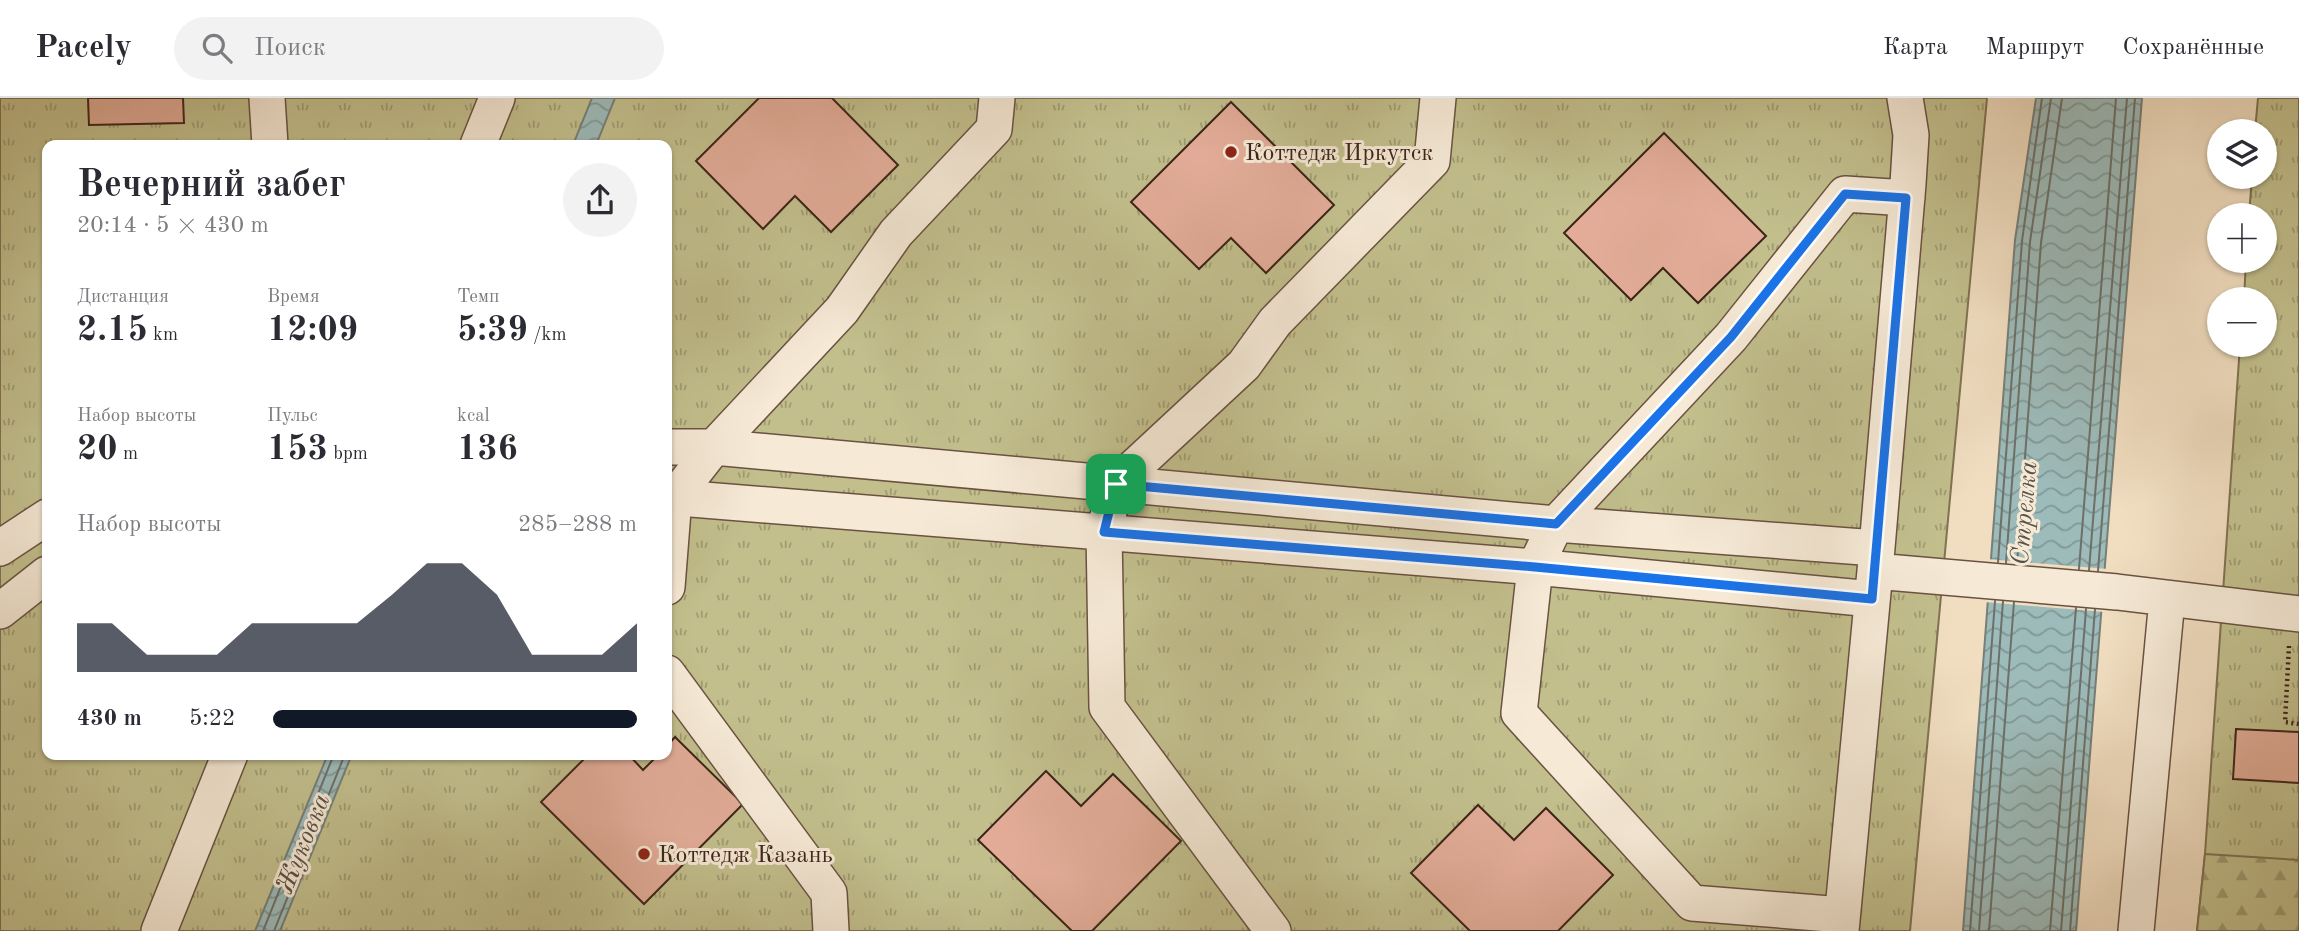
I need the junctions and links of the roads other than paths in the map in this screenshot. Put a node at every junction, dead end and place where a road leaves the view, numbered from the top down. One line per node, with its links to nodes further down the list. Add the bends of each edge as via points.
1 (267, 98): 6 (lane)
2 (497, 98): 7 (lane)
3 (997, 98): 10 (lane, via 993,129 896,233 842,310)
4 (1438, 98): 11 (lane, via 1432,161 1275,322 1244,365)
5 (1905, 98): 8 (lane, via 1911,135)
6 (270, 140)
7 (480, 140)
8 (1906, 198): 15 (lane, via 1845,194 1731,337); 19 (lane)
9 (672, 447): 10 (lane)
10 (714, 447): 11 (lane); 12 (lane)
11 (1116, 484): 15 (lane); 16 (lane)
12 (672, 497)
13 (672, 498): 16 (lane)
14 (42, 520): 17 (lane)
15 (1556, 524): 18 (lane); 19 (lane)
16 (1104, 532): 18 (lane); 29 (lane, via 1107,707)
17 (0, 548)
18 (1535, 567): 19 (lane); 26 (lane, via 1519,713 1692,903)
19 (1875, 573): 21 (lane); 26 (lane)
20 (42, 579): 22 (lane)
21 (2167, 599): 23 (lane); 30 (lane)
22 (0, 611)
23 (2295, 614)
24 (672, 680): 28 (lane, via 829,893)
25 (228, 760): 27 (lane)
26 (1841, 923)
27 (159, 931)
28 (831, 931)
29 (1273, 931)
30 (2136, 931)

